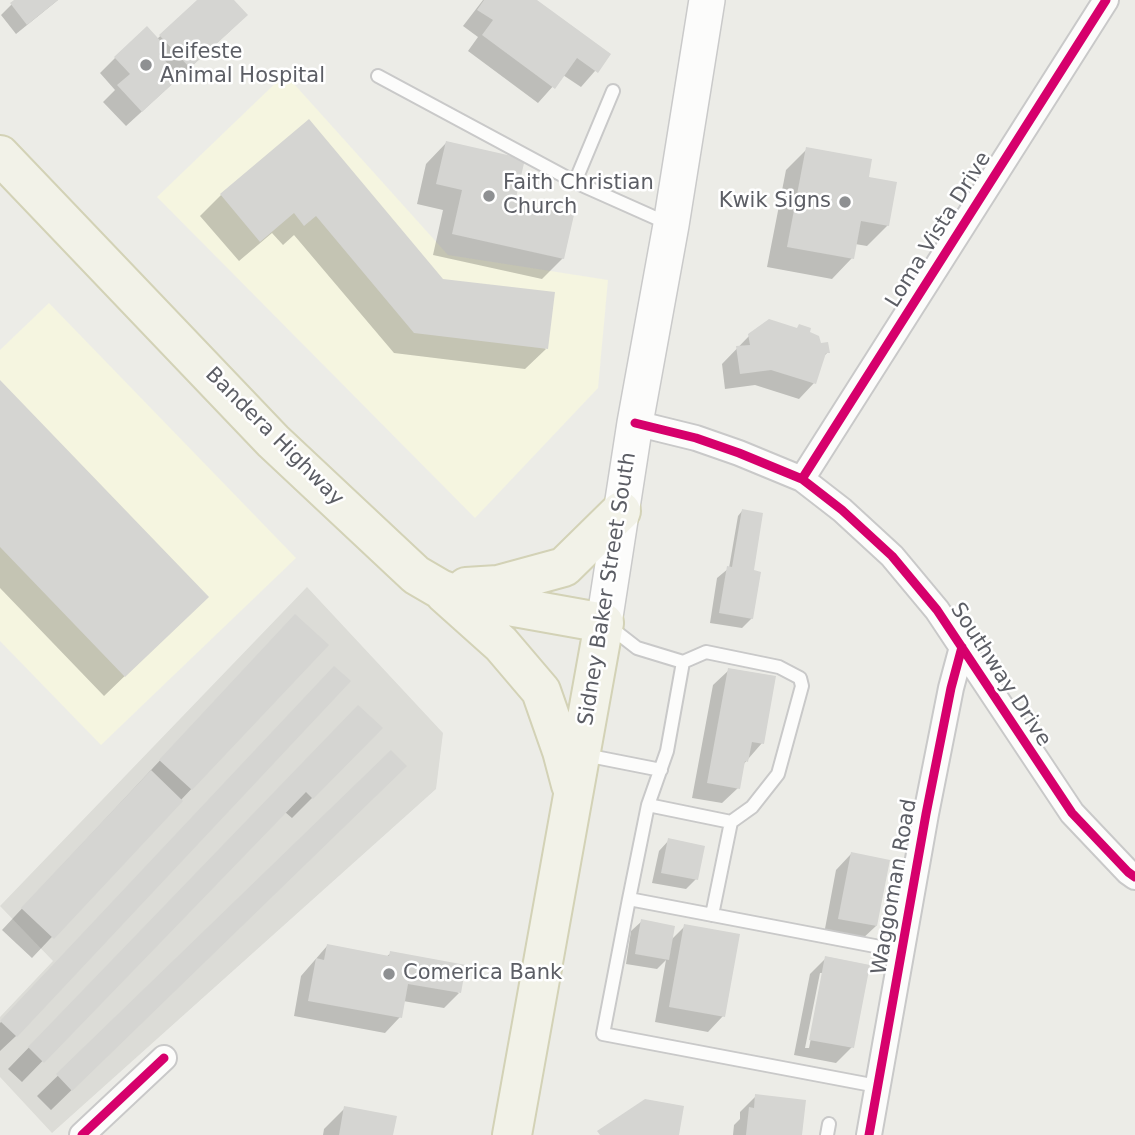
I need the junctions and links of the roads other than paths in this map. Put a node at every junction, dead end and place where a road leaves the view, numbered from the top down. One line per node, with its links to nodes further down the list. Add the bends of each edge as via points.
1 (707, 0): 7 (main road, Sidney Baker Street South)
2 (1106, 0): 9 (street, Loma Vista Drive)
3 (378, 76): 6 (lane)
4 (613, 91): 6 (lane)
5 (0, 155): 11 (main road, Bandera Highway, via 273,441 416,575)
6 (575, 182): 7 (lane)
7 (670, 225): 8 (main road, Sidney Baker Street South)
8 (635, 423): 9 (street, Southway Drive, via 695,438); 10 (main road, Sidney Baker Street South)
9 (802, 479): 13 (street, Southway Drive, via 892,556)
10 (621, 512): 11 (main road, via 564,567 498,584); 12 (main road, Sidney Baker Street South)
11 (440, 589): 12 (main road, Bandera Highway, via 464,598); 15 (main road, via 501,644 541,691)
12 (604, 623): 14 (lane, via 637,648); 15 (main road, Sidney Baker Street South)
13 (962, 647): 19 (street, Southway Drive, via 1072,813); 22 (street, Waggoman Road)
14 (683, 662): 16 (lane); 18 (lane, via 706,652 779,667 800,678 802,686 778,774 752,807)
15 (571, 752): 16 (lane); 26 (main road, via 573,795)
16 (661, 770): 17 (lane)
17 (648, 806): 18 (lane); 20 (lane)
18 (730, 822): 21 (lane)
19 (1135, 877)
20 (629, 899): 21 (lane); 24 (lane, via 603,1034)
21 (712, 915): 22 (lane)
22 (901, 951): 24 (street, Waggoman Road)
23 (164, 1058): 25 (street)
24 (877, 1086): 27 (street, Waggoman Road)
25 (82, 1135)
26 (512, 1135)
27 (869, 1135)

